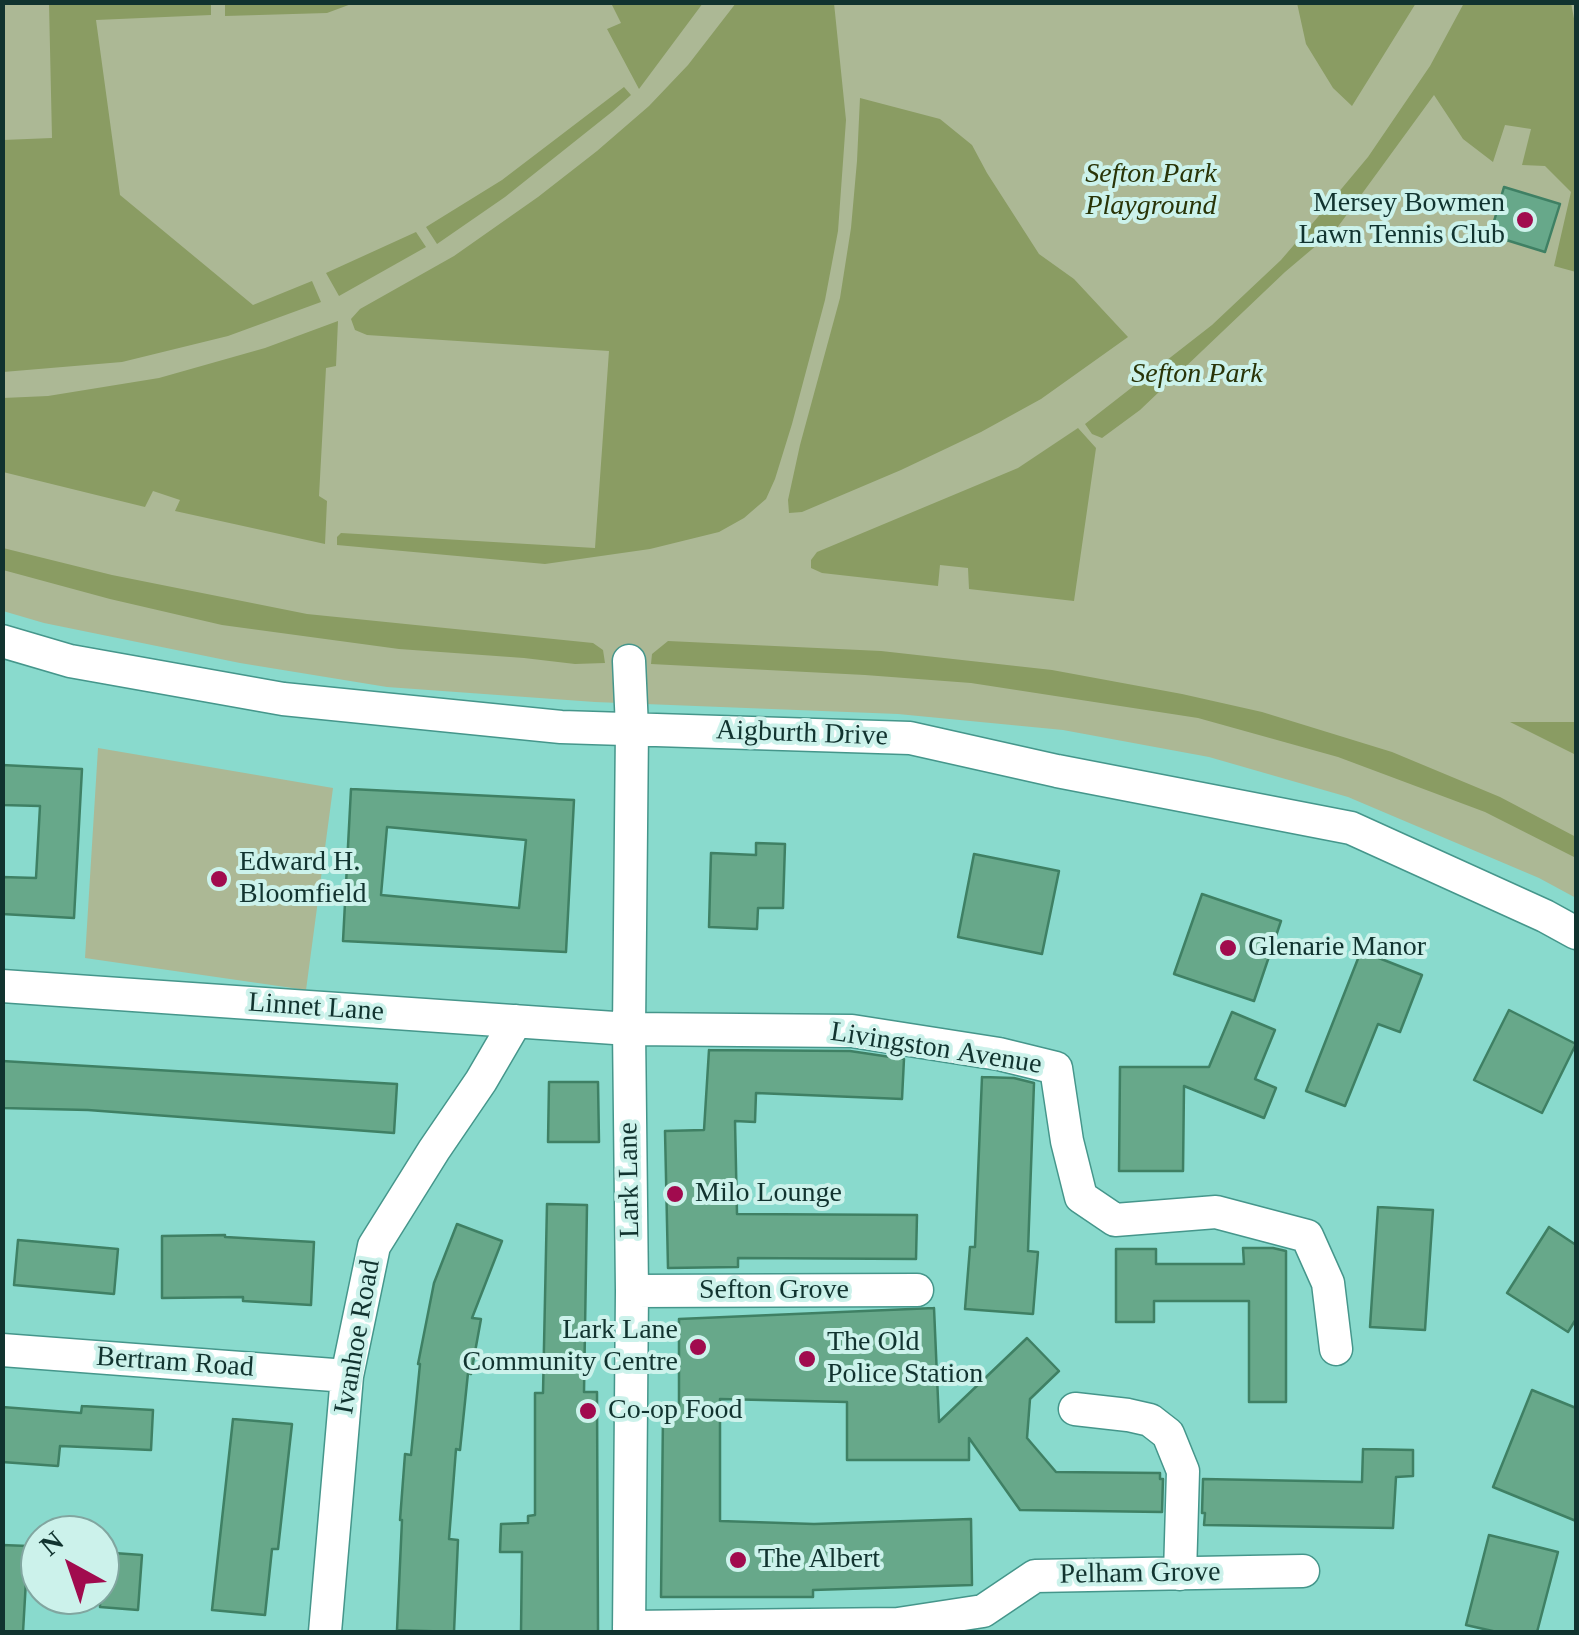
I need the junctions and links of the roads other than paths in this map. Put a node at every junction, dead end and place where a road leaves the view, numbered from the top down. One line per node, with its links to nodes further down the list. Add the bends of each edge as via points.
1 (2, 641): 3 (street, Aigburth Drive, via 70,661 260,696 561,728)
2 (629, 661): 3 (street, Lark Lane)
3 (632, 728): 4 (street, Aigburth Drive, via 910,738 1351,828); 7 (street, Lark Lane)
4 (1576, 934)
5 (2, 986): 6 (street, Linnet Lane)
6 (516, 1022): 7 (street, Linnet Lane); 12 (street, Ivanhoe Road, via 374,1246)
7 (629, 1029): 9 (street, Lark Lane); 10 (street, Livingston Avenue, via 852,1031 1056,1068 1081,1197 1115,1220 1216,1212 1307,1236 1328,1282)
8 (917, 1290): 9 (street, Sefton Grove)
9 (632, 1291): 16 (street, Lark Lane)
10 (1336, 1349)
11 (2, 1350): 12 (street, Bertram Road)
12 (347, 1376): 17 (street, Ivanhoe Road)
13 (1074, 1409): 15 (street, via 1150,1420 1168,1434 1183,1471)
14 (1303, 1572): 15 (street, Pelham Grove)
15 (1180, 1574): 16 (street, Pelham Grove, via 1035,1576 983,1611 898,1624)
16 (629, 1630)
17 (325, 1632)

